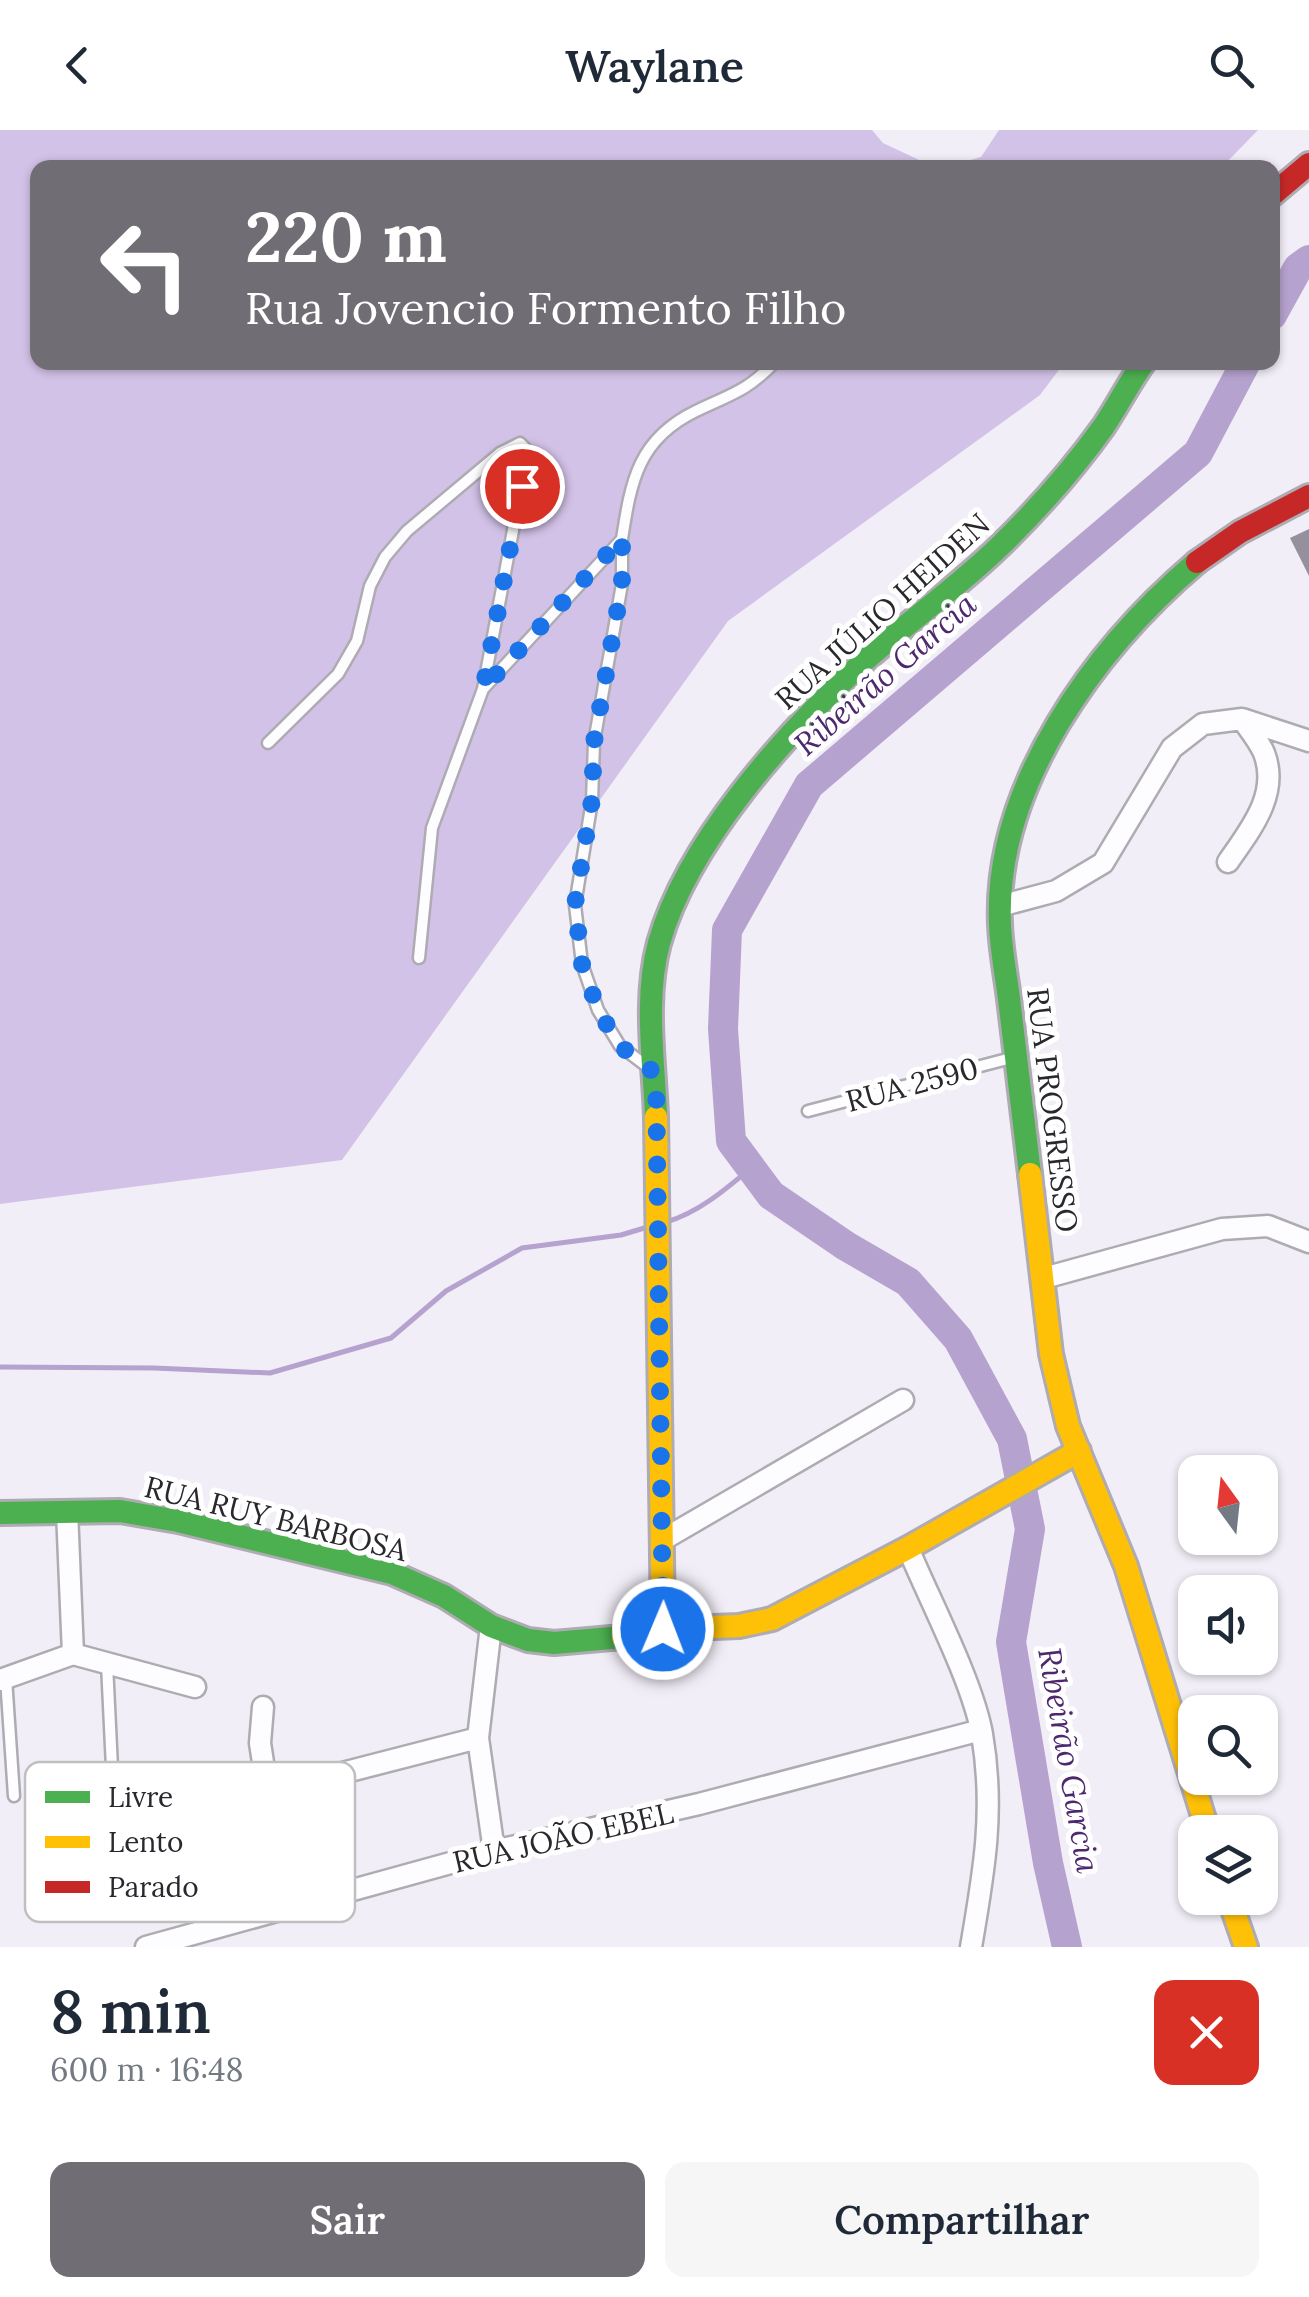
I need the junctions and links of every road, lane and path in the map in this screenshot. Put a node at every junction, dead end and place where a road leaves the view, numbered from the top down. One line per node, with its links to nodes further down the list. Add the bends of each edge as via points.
1 (1309, 164): 2 (street)
2 (1280, 188)
3 (766, 370): 6 (lane, via 751,386 691,413 648,445 630,485)
4 (1138, 370): 15 (street, RUA JÚLIO HEIDEN, via 1105,424 999,548 835,688 725,817 680,891 658,944 652,992)
5 (1309, 496): 12 (street, RUA PROGRESSO, via 1204,555 1154,598 1098,664 1021,802)
6 (622, 538): 7 (lane); 15 (lane, via 622,584 575,904 582,964 598,1010 620,1046)
7 (483, 689): 10 (lane, via 528,451 520,443 406,530 370,586 357,641 338,674); 13 (lane, via 432,828)
8 (1242, 718): 9 (street); 11 (street, via 1264,753 1269,780 1262,813); 12 (street, via 1203,724 1172,748 1103,863 1056,891)
9 (1309, 742)
10 (268, 743)
11 (1228, 862)
12 (1000, 906): 14 (street, RUA PROGRESSO)
13 (419, 958)
14 (1015, 1057): 16 (lane, RUA 2590); 18 (street, RUA PROGRESSO)
15 (656, 1074): 23 (street, RUA JÚLIO HEIDEN)
16 (808, 1111)
17 (1309, 1242): 18 (street, via 1268,1226 1222,1228)
18 (1044, 1278): 20 (street, RUA PROGRESSO, via 1051,1354)
19 (903, 1400): 23 (street)
20 (1079, 1451): 24 (street, RUA RUY BARBOSA); 38 (street, RUA PROGRESSO, via 1126,1566)
21 (67, 1511): 22 (street, RUA RUY BARBOSA); 25 (street, RUA RUY BARBOSA, via 178,1521 392,1573); 27 (street)
22 (0, 1513)
23 (664, 1539): 26 (street, RUA JÚLIO HEIDEN)
24 (908, 1548): 26 (street, RUA RUY BARBOSA, via 772,1619); 32 (street)
25 (491, 1626): 26 (street, RUA RUY BARBOSA, via 554,1643); 33 (street)
26 (663, 1629)
27 (73, 1654): 28 (street); 29 (street)
28 (106, 1664): 30 (street); 34 (lane)
29 (3, 1679): 37 (lane)
30 (195, 1687)
31 (263, 1707): 35 (street)
32 (981, 1730): 39 (street, RUA JOÃO EBEL); 44 (street, via 988,1844)
33 (478, 1738): 36 (street); 39 (street)
34 (111, 1762)
35 (263, 1762)
36 (355, 1770)
37 (14, 1796)
38 (1203, 1815)
39 (494, 1851): 40 (street, RUA JOÃO EBEL)
40 (355, 1889)
41 (1235, 1915): 45 (street)
42 (237, 1922): 43 (street, RUA JOÃO EBEL)
43 (146, 1947)
44 (971, 1947)
45 (1246, 1947)

